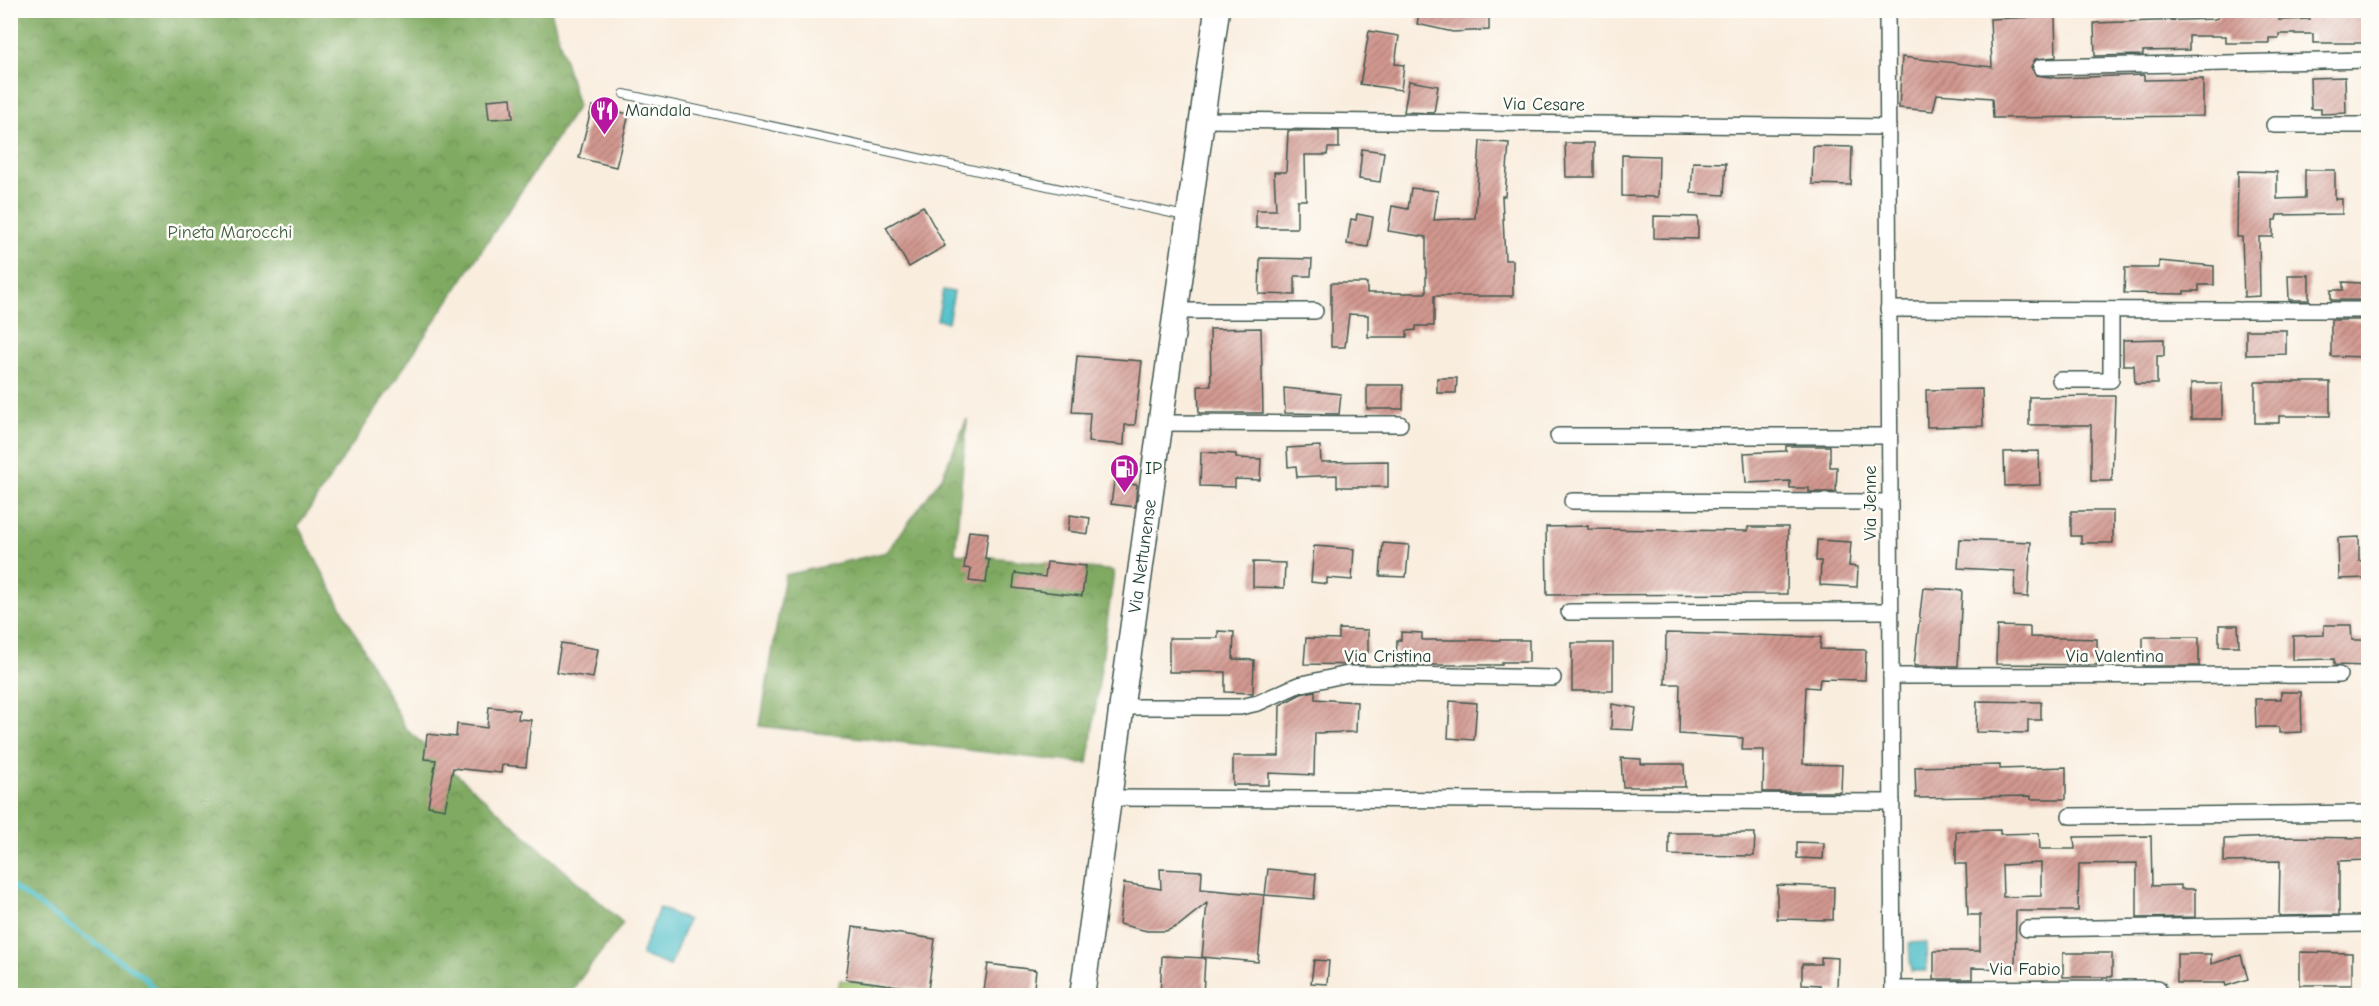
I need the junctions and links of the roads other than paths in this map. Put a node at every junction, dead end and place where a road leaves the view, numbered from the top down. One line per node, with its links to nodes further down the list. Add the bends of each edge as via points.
1 (1216, 10): 6 (main road, Via Nettunense)
2 (1887, 10): 9 (street, Via Jenne)
3 (2368, 60): 4 (street)
4 (2041, 67)
5 (624, 94): 10 (lane)
6 (1201, 120): 9 (street, Via Cesare); 10 (main road, Via Nettunense)
7 (2274, 125): 8 (street)
8 (2368, 125)
9 (1888, 127): 11 (street, Via Jenne)
10 (1187, 216): 14 (main road, Via Nettunense)
11 (1888, 309): 12 (street); 20 (street, Via Jenne)
12 (2111, 310): 13 (street); 16 (street, via 2111,380)
13 (2368, 310)
14 (1175, 311): 15 (street); 17 (main road, Via Nettunense)
15 (1314, 311)
16 (2060, 380)
17 (1160, 423): 18 (street); 28 (main road, Via Nettunense)
18 (1400, 424)
19 (1558, 435): 20 (street)
20 (1889, 436): 22 (street, Via Jenne)
21 (1572, 501): 22 (street)
22 (1890, 502): 23 (street, Via Jenne)
23 (1890, 611): 24 (street); 26 (street, Via Jenne)
24 (1569, 612)
25 (2338, 675): 26 (street, Via Valentina)
26 (1891, 676): 30 (street, Via Jenne)
27 (1553, 678): 28 (street, Via Cristina, via 1355,673 1298,684 1240,707)
28 (1121, 706): 29 (main road, Via Nettunense)
29 (1109, 798): 30 (street); 37 (main road, Via Nettunense)
30 (1892, 802): 36 (street, Via Jenne)
31 (2368, 813): 32 (street)
32 (2070, 816)
33 (2368, 924): 34 (street)
34 (2027, 929)
35 (2158, 987): 36 (street, Via Fabio)
36 (1893, 992)
37 (1082, 996)

